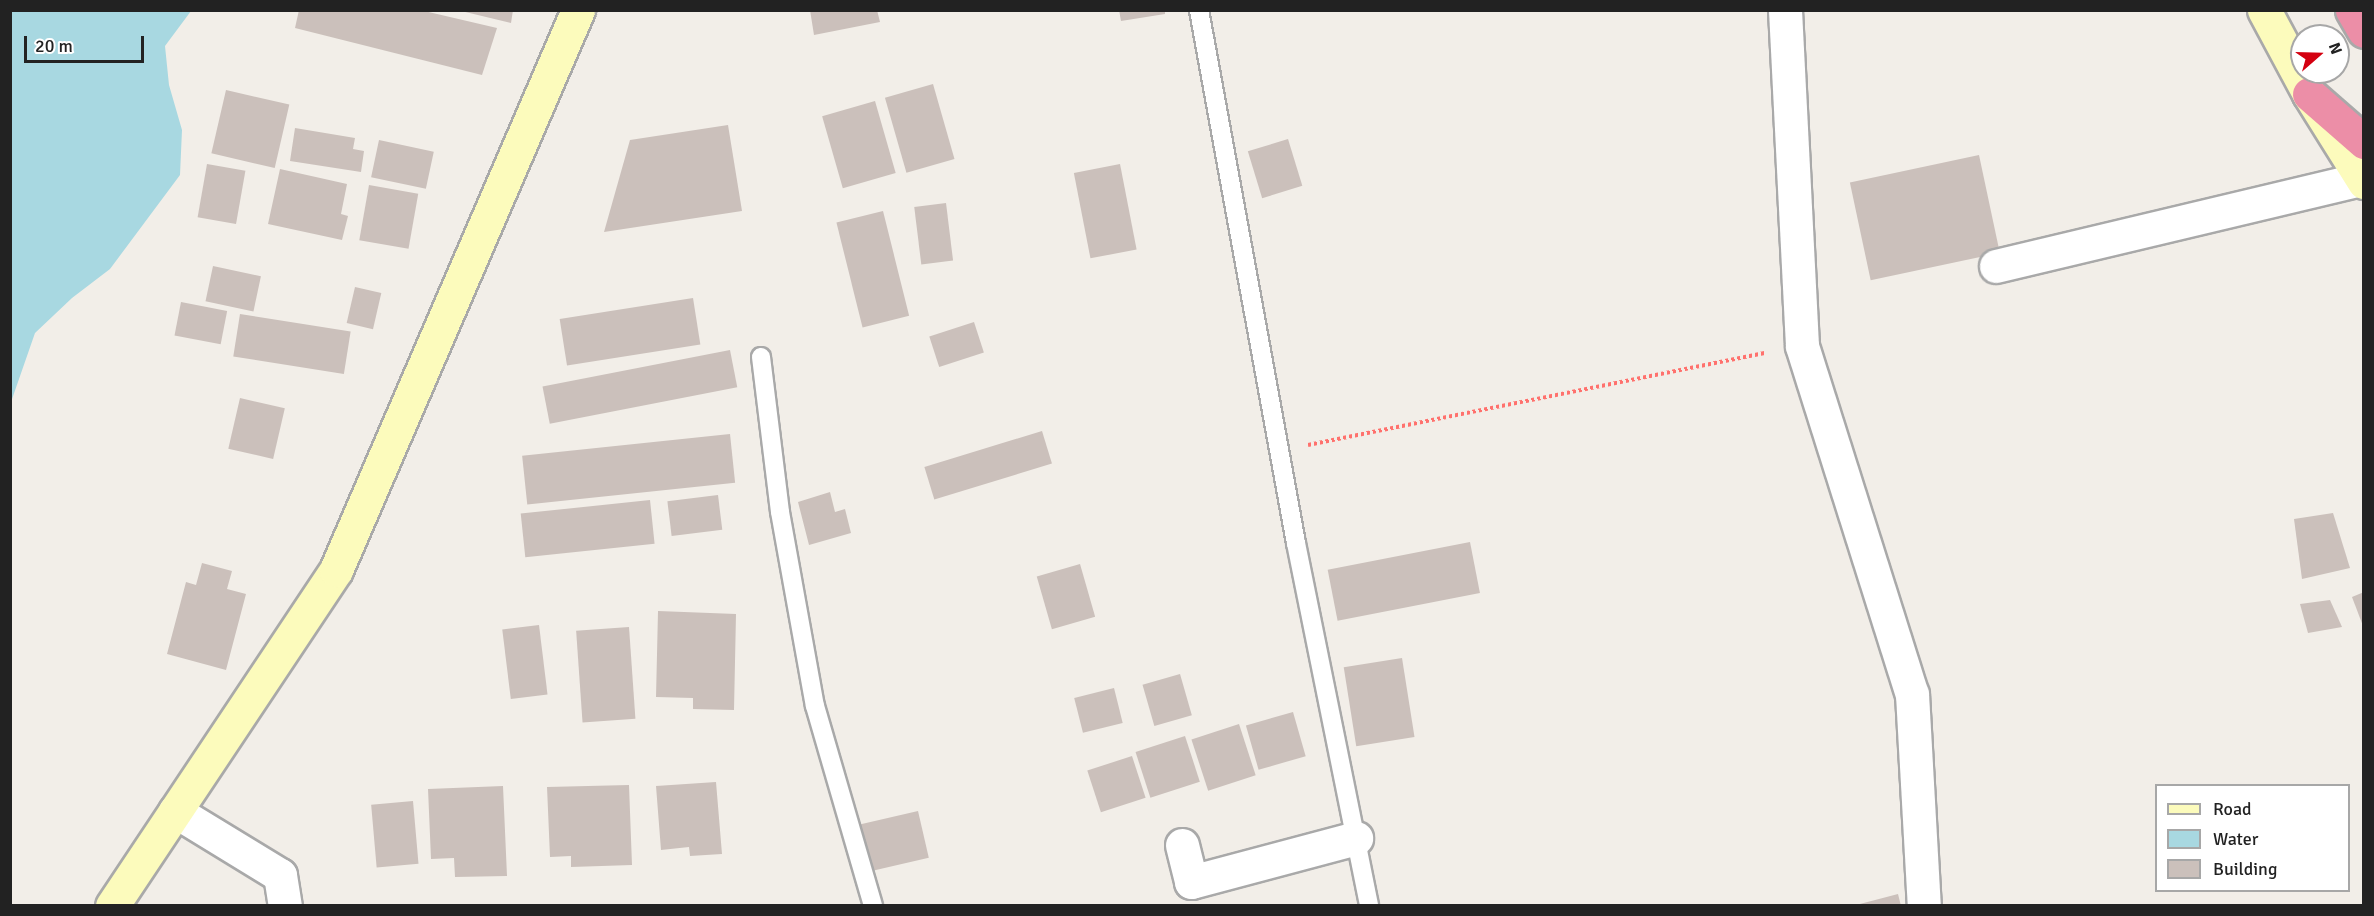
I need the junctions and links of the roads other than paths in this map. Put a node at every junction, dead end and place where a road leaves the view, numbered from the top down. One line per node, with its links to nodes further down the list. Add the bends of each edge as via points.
1 (578, 10): 12 (main road, via 336,570)
2 (1199, 10): 13 (lane)
3 (1785, 10): 19 (street, via 1802,346 1912,694)
4 (2264, 10): 7 (main road)
5 (2352, 10): 6 (highway)
6 (2364, 31)
7 (2308, 94): 8 (highway); 9 (main road)
8 (2364, 142)
9 (2363, 181): 10 (street)
10 (1996, 266)
11 (760, 357): 17 (lane, via 780,512 815,706)
12 (175, 811): 15 (main road); 16 (street, via 280,875)
13 (1356, 838): 14 (street, via 1191,882); 18 (lane)
14 (1182, 845)
15 (112, 906)
16 (285, 906)
17 (873, 906)
18 (1369, 906)
19 (1924, 906)

